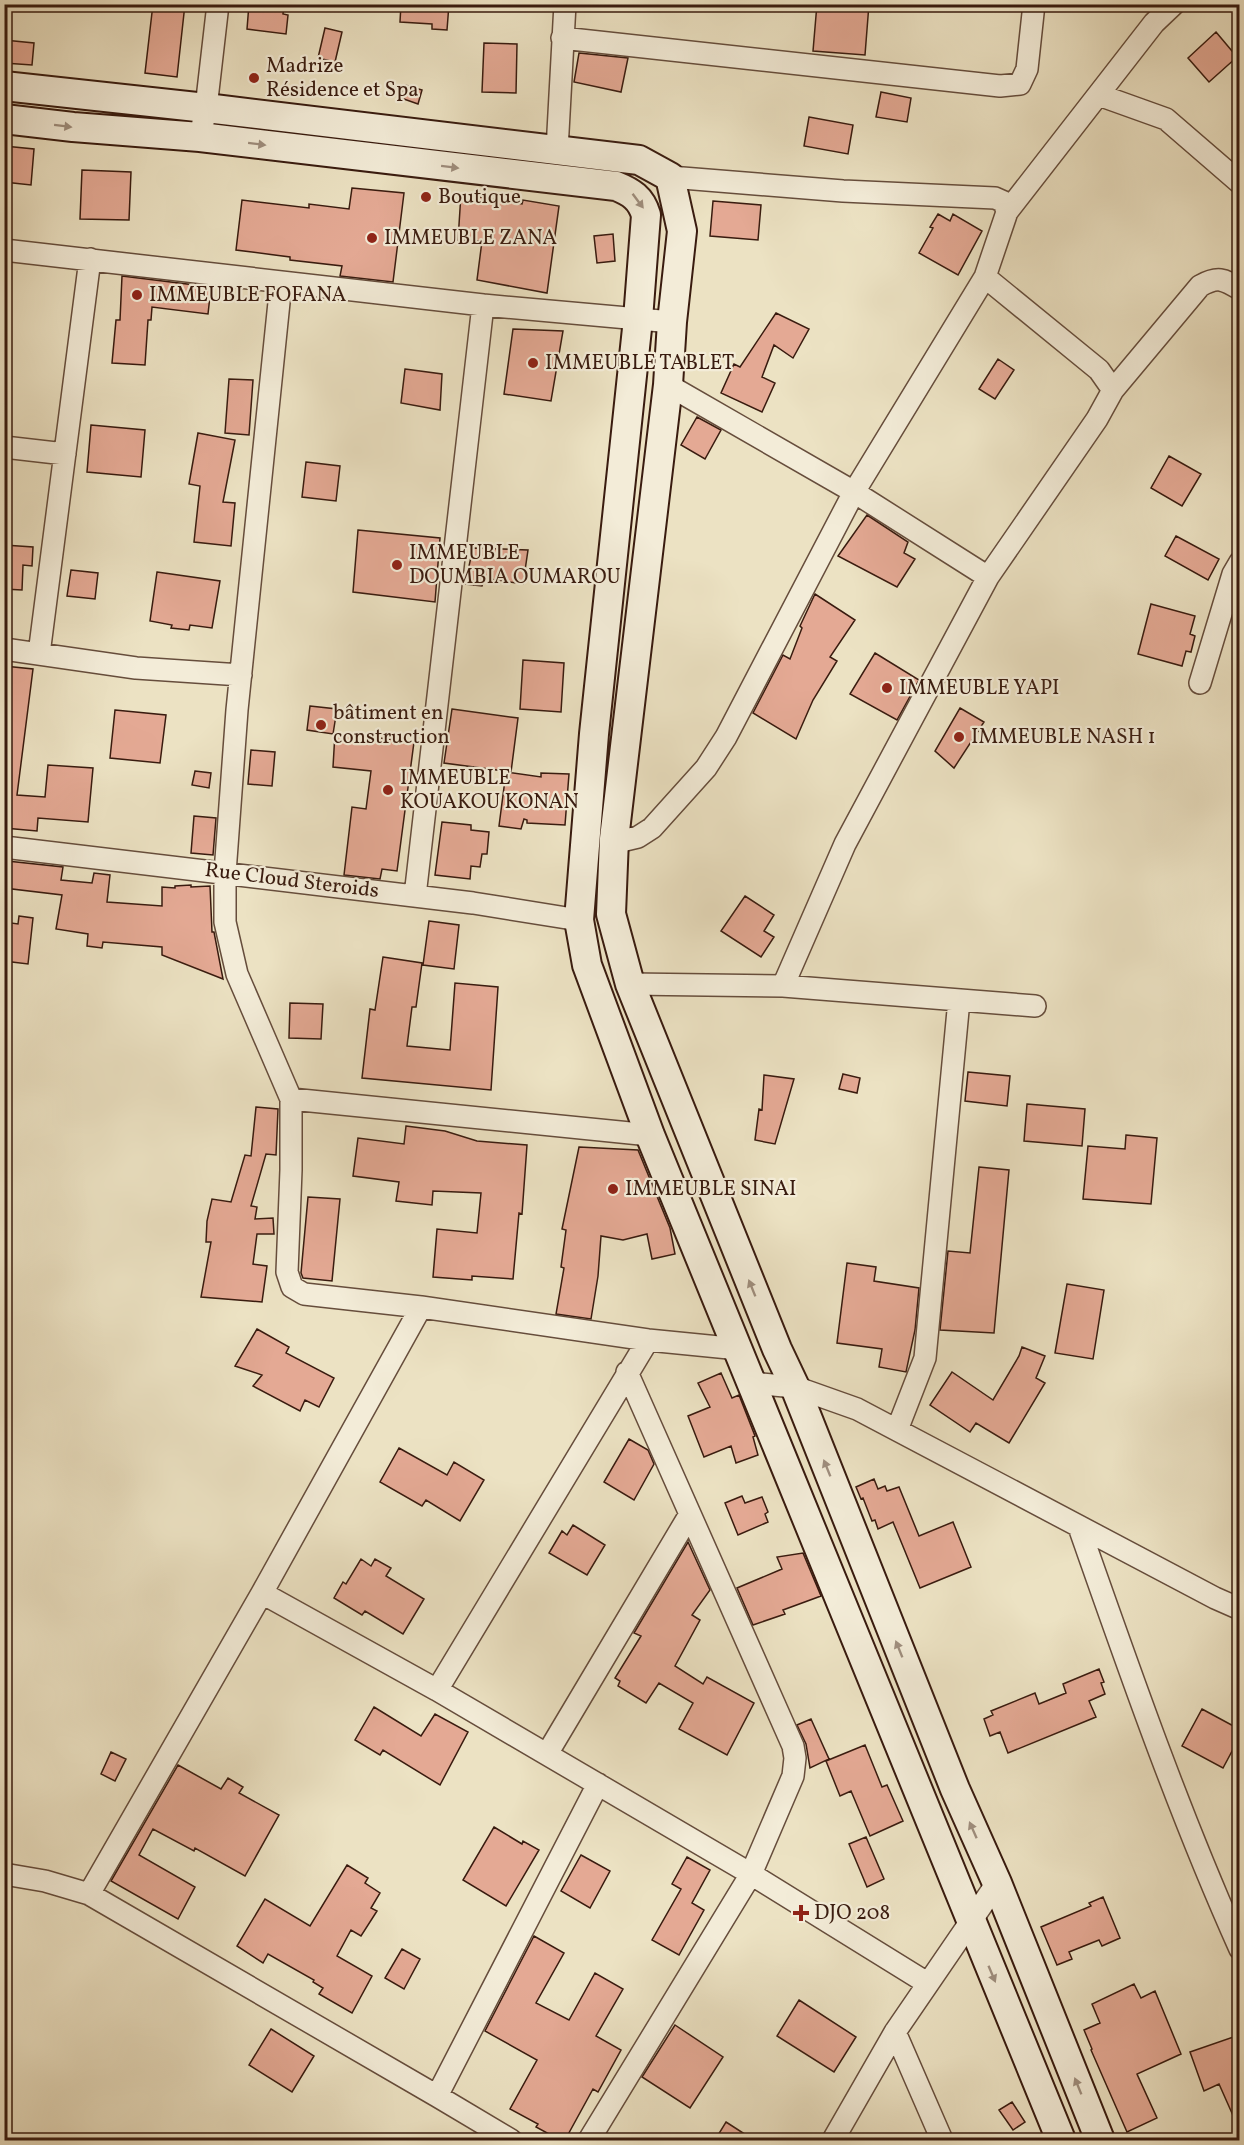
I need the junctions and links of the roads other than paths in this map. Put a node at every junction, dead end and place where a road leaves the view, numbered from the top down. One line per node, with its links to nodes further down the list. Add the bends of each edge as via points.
1 (218, 4): 8 (street)
2 (565, 4): 5 (street)
3 (1034, 4): 5 (street, via 1027,69 1020,84 1000,86)
4 (1174, 4): 7 (street, via 1155,22)
5 (562, 38): 11 (street)
6 (4, 87): 8 (main road)
7 (1100, 95): 13 (street, via 1166,119); 14 (street)
8 (206, 108): 10 (street); 11 (main road)
9 (4, 119): 10 (main road, one-way to 10)
10 (201, 137): 21 (main road, one-way to 21, via 616,186 630,191 642,203 646,215)
11 (557, 150): 12 (main road, via 639,160)
12 (670, 177): 14 (street, via 995,198 1004,202); 22 (main road, via 682,231)
13 (1239, 183)
14 (1007, 212): 17 (street)
15 (4, 250): 16 (street)
16 (90, 260): 18 (street); 26 (street)
17 (985, 277): 24 (street, via 1099,370); 27 (street)
18 (281, 283): 20 (street); 32 (street)
19 (1239, 289): 24 (street, via 1226,280 1212,279 1200,286)
20 (483, 306): 21 (street); 37 (street)
21 (638, 319): 22 (street); 38 (main road, via 594,734)
22 (672, 321): 23 (main road)
23 (668, 385): 27 (street); 34 (main road)
24 (1113, 390): 29 (street)
25 (4, 447): 26 (street)
26 (65, 454): 31 (street)
27 (854, 492): 29 (street); 34 (street, via 706,768 652,828 638,837 617,842)
28 (1239, 562): 33 (street)
29 (988, 577): 40 (street, via 845,844)
30 (4, 649): 31 (street)
31 (39, 654): 32 (street, via 136,668)
32 (241, 675): 36 (street)
33 (1200, 683)
34 (614, 839): 39 (main road, via 612,914)
35 (4, 847): 36 (street, Rue Cloud Steroids)
36 (225, 873): 37 (street, Rue Cloud Steroids); 43 (street, via 225,922 237,974)
37 (416, 896): 38 (street, Rue Cloud Steroids)
38 (579, 920): 44 (main road, via 587,965)
39 (630, 984): 40 (street); 50 (main road, one-way to 39)
40 (783, 986): 41 (street)
41 (959, 1000): 42 (street); 51 (street, via 925,1358)
42 (1035, 1006)
43 (291, 1099): 44 (street); 45 (street, via 287,1272 292,1287 304,1294)
44 (650, 1135): 47 (main road)
45 (421, 1307): 46 (street); 54 (street)
46 (648, 1340): 47 (street); 48 (street)
47 (739, 1349): 49 (main road)
48 (627, 1372): 52 (street); 56 (street)
49 (752, 1383): 50 (street); 63 (main road)
50 (795, 1387): 51 (street, via 857,1408); 61 (main road, one-way to 50, via 955,1789)
51 (897, 1430): 53 (street)
52 (690, 1514): 57 (street); 60 (street, via 793,1746 793,1776)
53 (1079, 1527): 55 (street); 64 (street, via 1208,1877)
54 (262, 1593): 56 (street); 62 (street)
55 (1239, 1609)
56 (437, 1690): 57 (street)
57 (547, 1754): 58 (street)
58 (598, 1784): 60 (street); 67 (street)
59 (4, 1874): 62 (street)
60 (751, 1874): 65 (street); 69 (street)
61 (997, 1883): 63 (street); 73 (main road, one-way to 61)
62 (88, 1894): 67 (street)
63 (970, 1920): 65 (street); 72 (main road, one-way to 72)
64 (1239, 1949)
65 (927, 1983): 66 (street)
66 (895, 2032): 70 (street); 71 (street)
67 (437, 2096): 68 (street)
68 (511, 2140)
69 (589, 2140)
70 (833, 2140)
71 (942, 2140)
72 (1062, 2140)
73 (1100, 2140)

